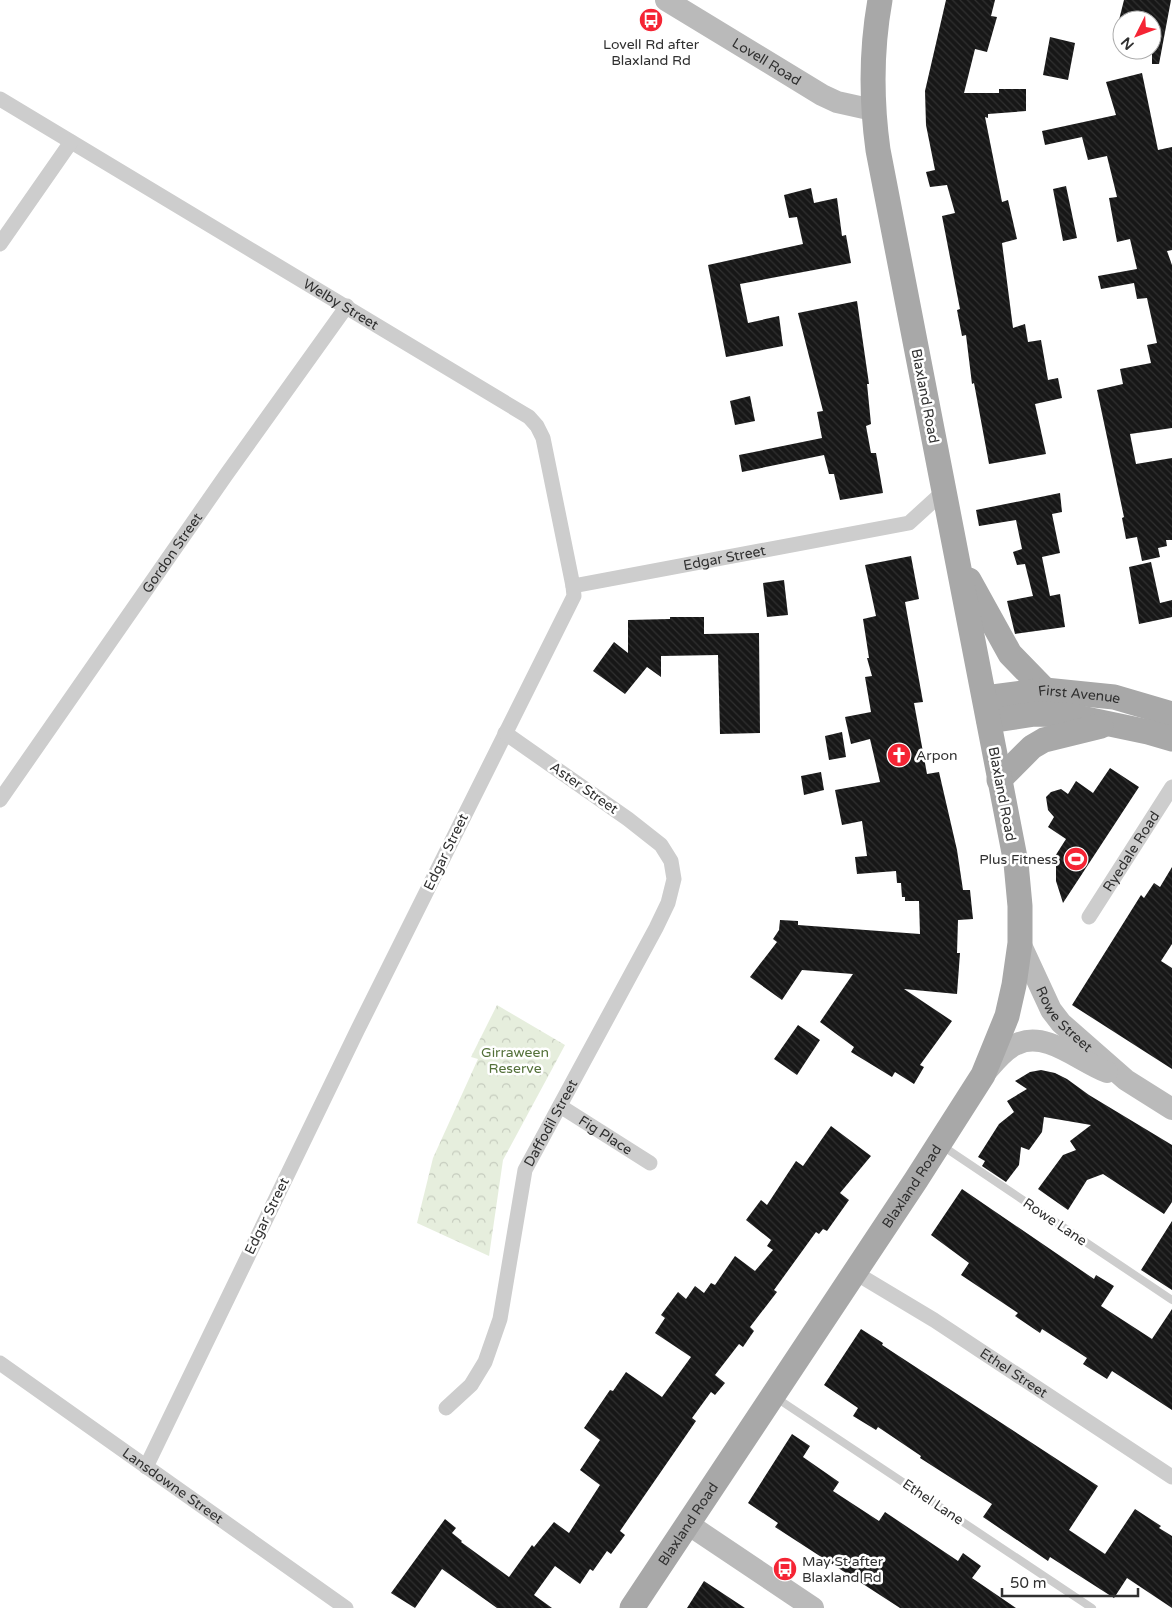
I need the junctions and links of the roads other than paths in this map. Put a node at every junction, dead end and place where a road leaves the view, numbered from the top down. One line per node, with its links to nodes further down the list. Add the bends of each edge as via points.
1 (666, 0): 4 (street, Lovell Road, via 822,95)
2 (880, 0): 4 (main road, Blaxland Road, via 872,69)
3 (0, 100): 5 (street, Welby Street)
4 (873, 110): 8 (main road, Blaxland Road)
5 (71, 142): 6 (street); 7 (street, Welby Street)
6 (0, 244)
7 (347, 306): 10 (street, Welby Street, via 520,411 537,426); 19 (street, Gordon Street)
8 (943, 492): 9 (main road, Blaxland Road); 10 (street, Edgar Street, via 909,523)
9 (955, 554): 11 (main road, via 1010,654); 12 (main road, Blaxland Road)
10 (573, 586): 15 (street, Edgar Street, via 574,596)
11 (1045, 690): 12 (main road, First Avenue); 13 (main road, First Avenue, via 1114,697)
12 (986, 710): 14 (main road, First Avenue, via 1067,715); 17 (main road, Blaxland Road)
13 (1172, 714)
14 (1108, 724): 16 (main road, First Avenue); 17 (main road, via 1044,740 1032,747)
15 (505, 734): 20 (street, Aster Street); 34 (street, Edgar Street)
16 (1172, 739)
17 (999, 780): 22 (main road, Blaxland Road, via 1016,863)
18 (1172, 787): 21 (street, Ryedale Road)
19 (0, 800)
20 (661, 845): 25 (street, Daffodil Street, via 671,861 674,879 668,903)
21 (1089, 916)
22 (1020, 943): 23 (main road, Blaxland Road, via 1007,1016); 24 (street, Rowe Street, via 1061,1023)
23 (983, 1075): 24 (street, Rowe Street, via 1004,1053 1017,1044 1031,1041 1050,1043 1093,1067); 27 (main road, Blaxland Road)
24 (1126, 1080): 26 (street, Rowe Street)
25 (560, 1106): 28 (street, Fig Place); 33 (street, Daffodil Street, via 525,1170 500,1319 485,1362 471,1385)
26 (1172, 1109)
27 (939, 1144): 29 (main road, Blaxland Road); 30 (lane, Rowe Lane)
28 (650, 1162)
29 (854, 1272): 32 (main road, Blaxland Road); 35 (street, Ethel Street, via 934,1320)
30 (1172, 1300)
31 (0, 1364): 34 (street, Lansdowne Street)
32 (774, 1396): 36 (main road, Blaxland Road); 40 (lane, Ethel Lane)
33 (446, 1408)
34 (146, 1466): 37 (street, Lansdowne Street)
35 (1172, 1477)
36 (688, 1524): 38 (main road, Blaxland Road); 39 (street)
37 (346, 1608)
38 (632, 1608)
39 (813, 1608)
40 (1092, 1608)

